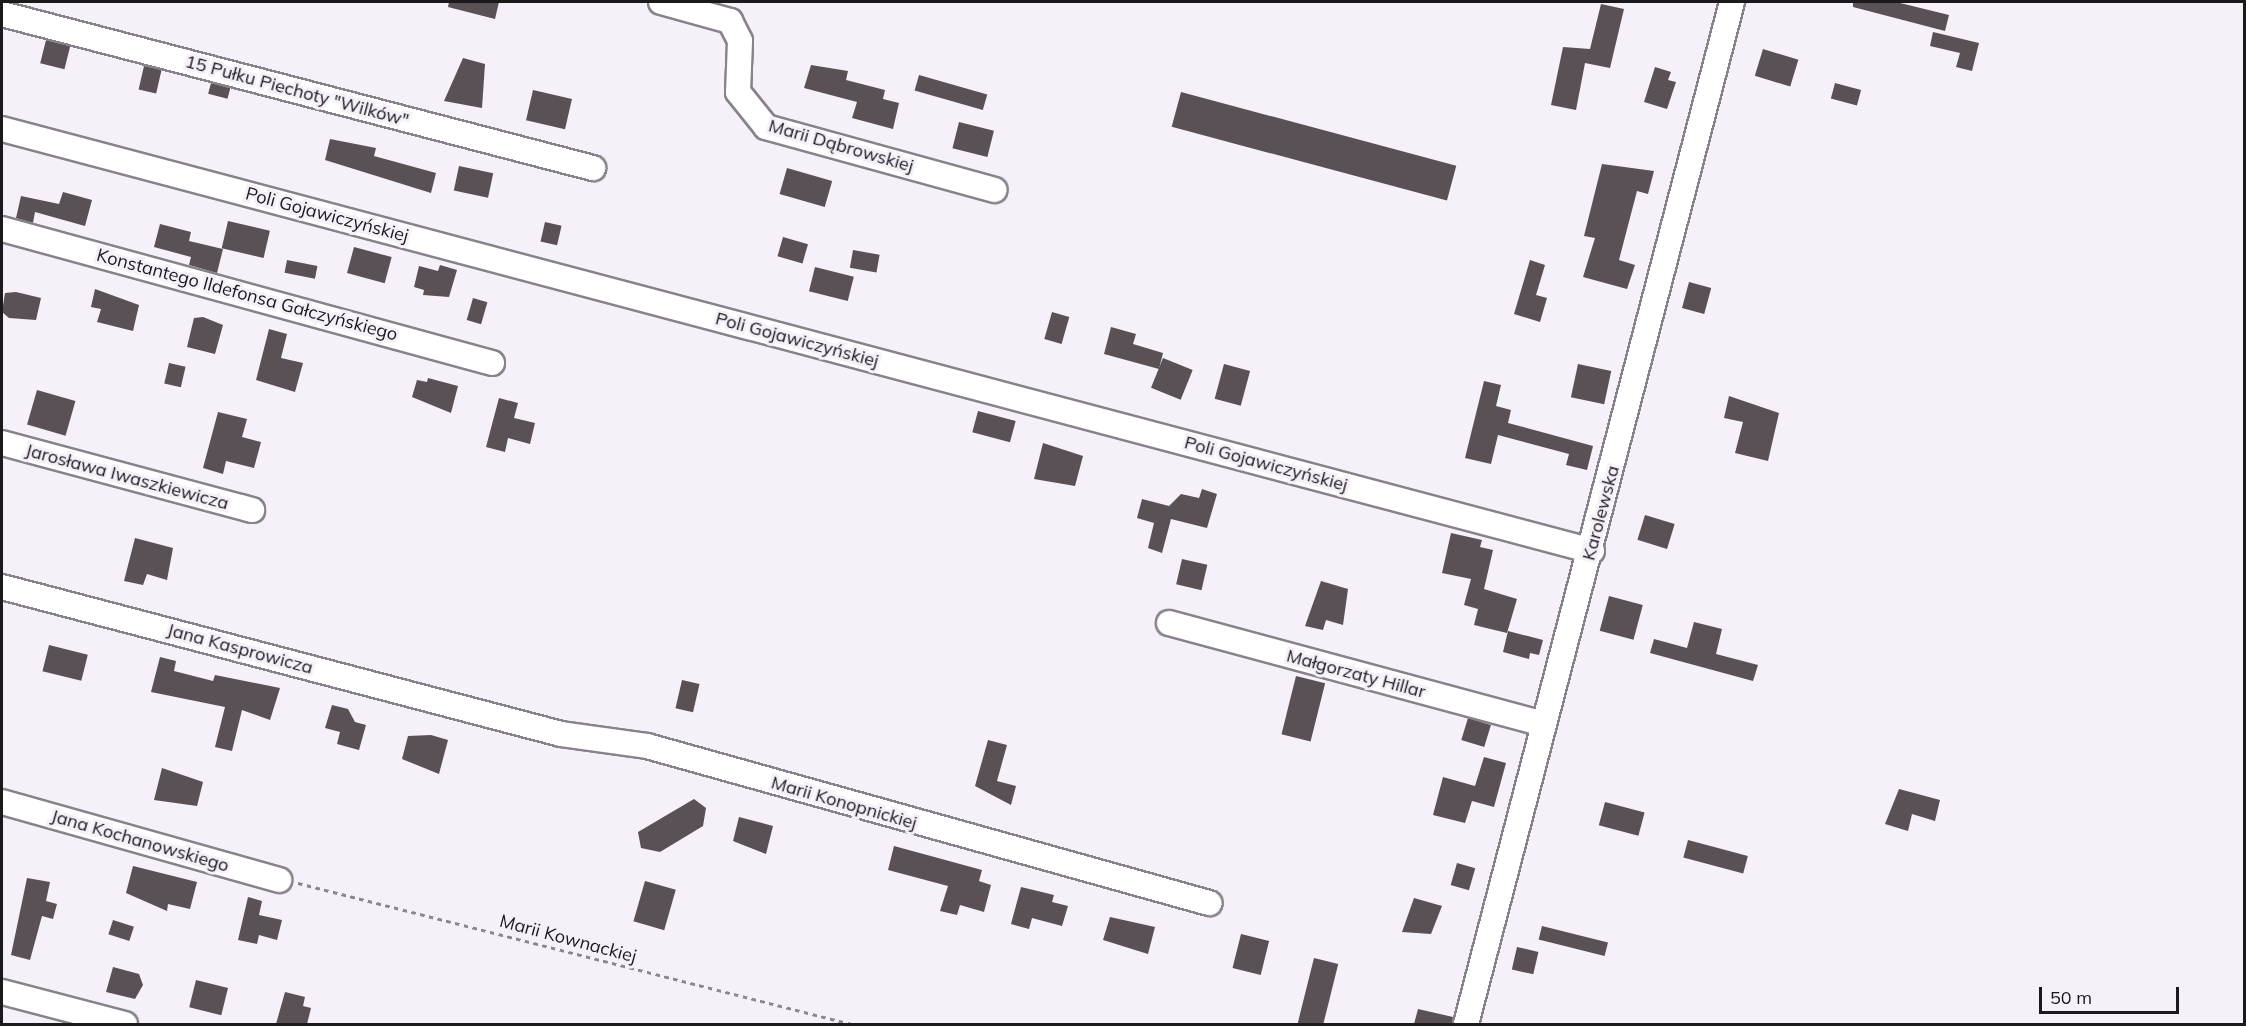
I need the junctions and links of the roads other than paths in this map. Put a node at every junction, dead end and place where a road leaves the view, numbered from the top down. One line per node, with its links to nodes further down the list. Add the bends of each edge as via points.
1 (661, 2): 6 (street, Marii Dąbrowskiej, via 730,21 740,40 738,92 766,127)
2 (1732, 2): 11 (street, Karolewska)
3 (2, 14): 5 (street, 15 Pułku Piechoty "Wilków")
4 (2, 129): 11 (street, Poli Gojawiczyńskiej)
5 (593, 168)
6 (994, 190)
7 (2, 229): 8 (street, Konstantego Ildefonsa Gałczyńskiego)
8 (492, 363)
9 (2, 443): 10 (street, Jarosława Iwaszkiewicza)
10 (252, 510)
11 (1592, 551): 15 (street, Karolewska)
12 (2, 587): 14 (street, Jana Kasprowicza)
13 (1169, 623): 15 (street, Małgorzaty Hillar)
14 (478, 712): 18 (street, Marii Konopnickiej, via 561,734 647,746)
15 (1544, 724): 21 (street, Karolewska)
16 (2, 802): 17 (street, Jana Kochanowskiego)
17 (279, 880)
18 (1209, 903)
19 (2, 992): 20 (street)
20 (125, 1024)
21 (1466, 1024)

